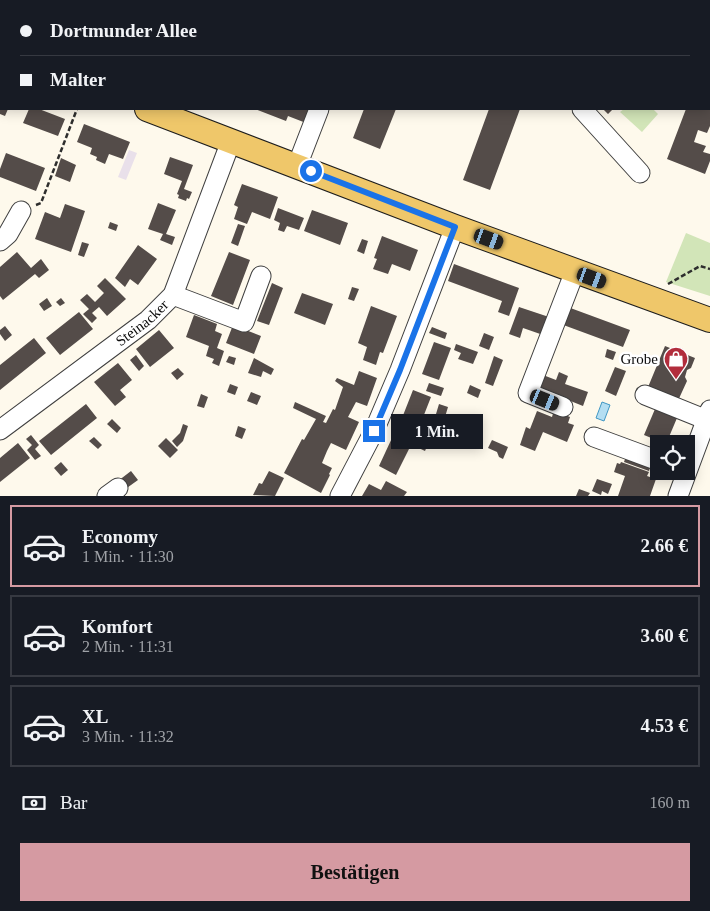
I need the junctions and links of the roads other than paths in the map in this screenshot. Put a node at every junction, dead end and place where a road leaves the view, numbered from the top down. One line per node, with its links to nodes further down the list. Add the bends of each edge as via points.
1 (150, 110): 4 (main road)
2 (319, 110): 5 (street)
3 (583, 110): 6 (street)
4 (231, 141): 5 (main road); 12 (street, Steinacker)
5 (297, 166): 8 (main road)
6 (640, 173)
7 (22, 211): 9 (street)
8 (455, 227): 10 (main road); 22 (street, via 374,431)
9 (0, 241)
10 (575, 271): 13 (main road); 15 (street, via 528,393)
11 (261, 276): 12 (street, via 244,322)
12 (173, 294): 17 (street, Steinacker, via 148,320)
13 (710, 320)
14 (645, 395): 16 (street)
15 (562, 407)
16 (708, 415): 19 (street)
17 (0, 430)
18 (594, 438): 20 (street)
19 (695, 448)
20 (650, 457)
21 (683, 480): 23 (street)
22 (340, 496)
23 (678, 496)

